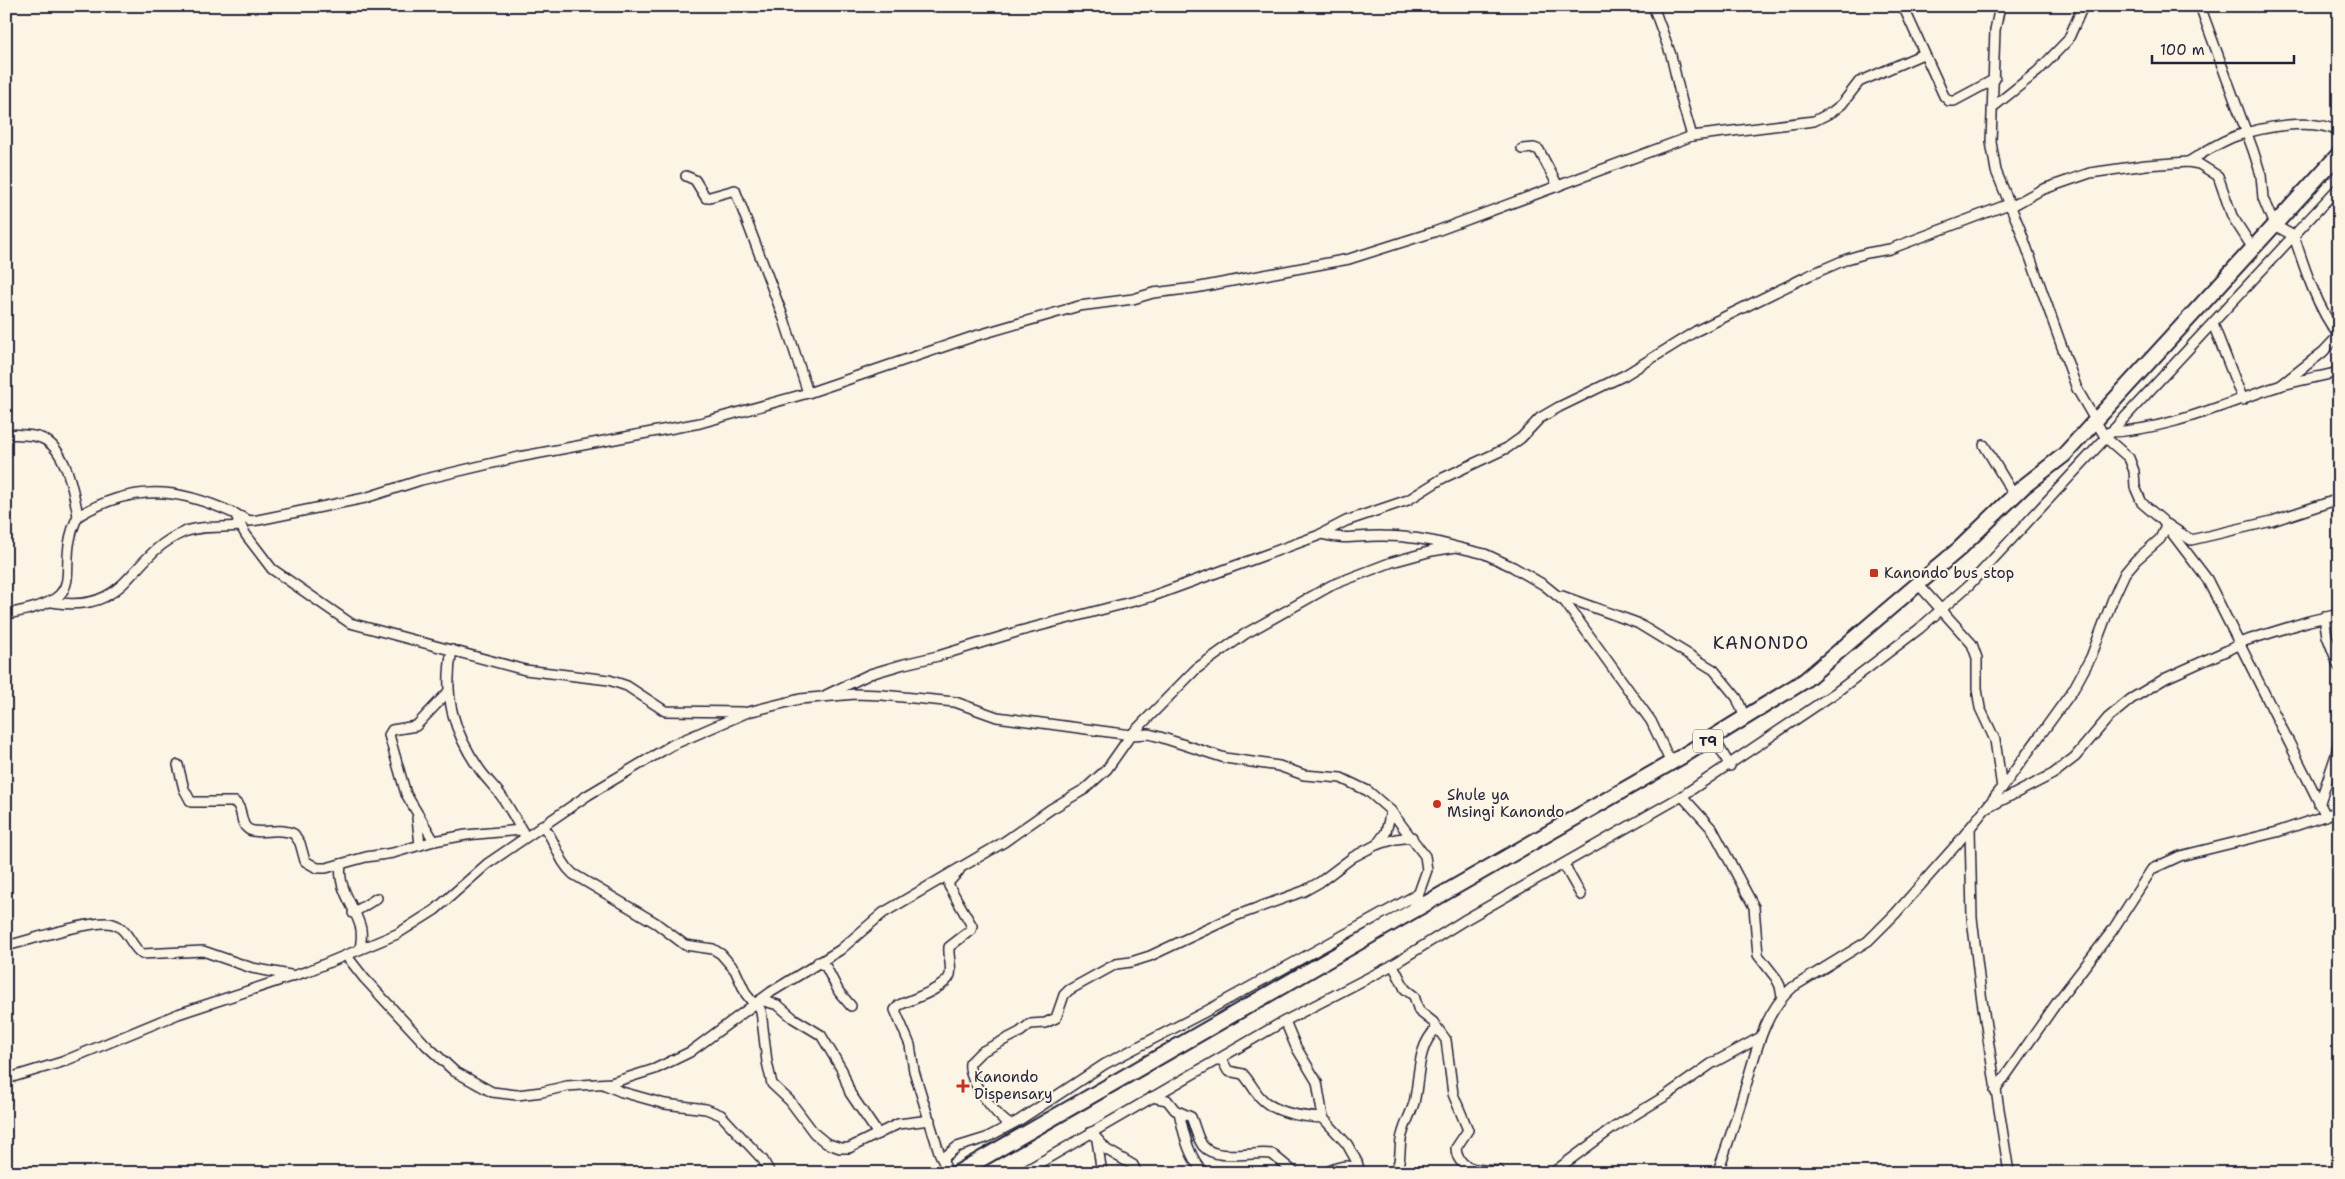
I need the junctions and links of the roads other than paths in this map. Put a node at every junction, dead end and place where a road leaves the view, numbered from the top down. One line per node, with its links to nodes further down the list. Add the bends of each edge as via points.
1 (1653, 6): 11 (street, via 1672,55)
2 (1903, 6): 6 (street)
3 (2000, 6): 7 (street, via 1995,30)
4 (2082, 6): 8 (street, via 2068,40 2038,71)
5 (2200, 6): 10 (street)
6 (1923, 54): 7 (street, via 1949,101); 11 (street, via 1859,82 1842,104 1814,121)
7 (1995, 79): 8 (street)
8 (1992, 107): 18 (street, via 1992,158)
9 (2339, 132): 10 (street, via 2319,124)
10 (2247, 133): 14 (street, via 2225,141); 19 (street, via 2261,175 2263,198)
11 (1692, 136): 16 (street)
12 (1522, 149): 16 (street, via 1539,150)
13 (2339, 154): 19 (highway, T9)
14 (2188, 162): 18 (street, via 2090,173 2041,190); 21 (street, via 2199,164 2218,176 2232,216)
15 (686, 176): 26 (street, via 695,180 706,198 735,190)
16 (1558, 186): 26 (street, via 1434,232 1349,259 1079,306 975,336)
17 (2339, 187): 20 (street)
18 (2010, 206): 28 (street, via 2077,389); 38 (street, via 1890,250 1847,258 1810,275 1696,331 1625,375 1540,418 1507,448 1443,478 1408,500 1346,521)
19 (2274, 225): 20 (street); 21 (highway, T9)
20 (2294, 236): 22 (street); 23 (street, via 2316,292)
21 (2252, 247): 28 (highway, T9)
22 (2213, 324): 27 (street); 30 (street)
23 (2339, 336): 25 (street)
24 (2339, 372): 25 (street)
25 (2280, 386): 27 (street)
26 (808, 393): 34 (street, via 700,423 476,466 365,498 276,517 250,521)
27 (2243, 400): 30 (street, via 2183,420)
28 (2096, 419): 30 (street); 32 (highway, T9, via 2064,456)
29 (6, 434): 35 (street, via 41,438 59,453 72,485)
30 (2107, 435): 36 (street, via 2129,458 2142,502); 43 (street, via 2013,539)
31 (1984, 445): 32 (street)
32 (2014, 495): 40 (highway, T9)
33 (2339, 499): 36 (street, via 2272,521 2195,540)
34 (236, 514): 35 (street, via 185,495 139,492 104,502); 37 (street)
35 (78, 516): 42 (street, via 70,538 66,586)
36 (2164, 523): 47 (street, via 2207,578); 60 (street, via 2160,539 2126,573 2081,676)
37 (241, 526): 42 (street, via 205,527 185,532 156,550 109,596 100,600 83,604); 48 (street, via 272,569 350,623)
38 (1321, 534): 39 (street, via 1353,539 1381,535 1403,537); 51 (street, via 1150,597 870,674)
39 (1456, 547): 41 (street, via 1485,554); 54 (street, via 1392,562 1332,585 1287,609 1196,669)
40 (1918, 584): 43 (street); 53 (highway, T9, via 1804,681)
41 (1557, 594): 53 (street, via 1637,623 1714,670 1737,698); 57 (street, via 1636,700)
42 (52, 602): 44 (street)
43 (1940, 610): 59 (street, via 1835,693); 60 (street, via 1966,636 1977,658 1980,708 1994,740)
44 (6, 614)
45 (2339, 614): 46 (street)
46 (2324, 618): 47 (street); 49 (street)
47 (2239, 644): 62 (street); 63 (street, via 2166,678 2131,699 2108,718 2076,757 2053,774)
48 (452, 650): 50 (street); 52 (street, via 525,670 609,680 627,686 665,711)
49 (2339, 667)
50 (448, 692): 66 (street, via 416,726 390,732 403,786); 70 (street, via 450,710 472,758)
51 (823, 696): 52 (street); 54 (street, via 882,695 955,702 1017,721)
52 (748, 712): 68 (street, via 639,763)
53 (1746, 718): 55 (highway, T9)
54 (1131, 735): 64 (street, via 1149,734 1225,758 1280,766 1304,775 1341,778 1368,790); 77 (street, via 1107,768 1085,789)
55 (1714, 738): 57 (highway, T9); 59 (street)
56 (2339, 738): 62 (street)
57 (1671, 763): 81 (highway, T9)
58 (178, 765): 75 (street, via 184,790 191,802 235,802 239,805 244,826 250,831 287,830 297,837 304,860 310,865 326,868)
59 (1730, 766): 61 (street)
60 (2002, 788): 63 (street)
61 (1682, 796): 76 (street); 89 (street, via 1714,830 1754,907 1758,955 1776,978)
62 (2319, 805): 67 (street)
63 (1985, 809): 69 (street)
64 (1391, 811): 71 (street); 74 (street, via 1386,832)
65 (2339, 812): 67 (street)
66 (417, 815): 72 (street); 73 (street)
67 (2326, 816): 98 (street, via 2180,856 2152,869 2112,931 2058,1001)
68 (542, 825): 70 (street); 90 (street, via 549,832 563,864 573,874 656,923 685,945 713,949 721,954 735,970 746,994)
69 (1970, 828): 89 (street, via 1868,941); 98 (street, via 1972,918)
70 (524, 833): 72 (street, via 466,835); 84 (street, via 418,923)
71 (1412, 837): 74 (street); 78 (street, via 1425,856 1427,870)
72 (434, 841): 73 (street)
73 (420, 844): 75 (street)
74 (1376, 845): 103 (street, via 1304,891 1235,916 1145,958 1106,969 1069,990 1056,1018 1030,1024 977,1056 970,1063 972,1077 988,1104)
75 (341, 864): 82 (street, via 340,872)
76 (1564, 865): 79 (street); 87 (street, via 1463,921)
77 (963, 866): 86 (street, via 883,913 840,950); 102 (street, via 949,886 972,926 971,930 949,947 950,974 946,982 895,1010 910,1045 914,1071)
78 (1418, 894): 81 (street); 103 (street, via 1105,1064)
79 (1581, 895)
80 (377, 898): 82 (street)
81 (1412, 912): 113 (highway, T9)
82 (353, 913): 84 (street, via 361,930)
83 (6, 946): 88 (street, via 58,932 112,923 122,929 142,954 203,951 252,968)
84 (360, 950): 85 (street)
85 (346, 955): 88 (street); 97 (street, via 426,1045 454,1071 477,1085 498,1093 517,1095 567,1086)
86 (818, 962): 90 (street); 91 (street, via 826,966 839,992)
87 (1393, 965): 92 (street); 93 (street, via 1405,989 1414,996 1419,1011)
88 (292, 976): 96 (street, via 178,1014 62,1062)
89 (1782, 997): 94 (street)
90 (757, 1002): 97 (street, via 676,1060); 105 (street, via 778,1005 821,1035 842,1070 850,1093); 105 (street, via 772,1084 790,1101 814,1133 826,1143 845,1149)
91 (852, 1006)
92 (1285, 1021): 95 (street); 101 (street, via 1317,1082)
93 (1437, 1028): 109 (street, via 1448,1046 1453,1094 1468,1130 1456,1148 1457,1155 1469,1168); 120 (street, via 1426,1040 1420,1058 1416,1094 1403,1129 1399,1162)
94 (1760, 1038): 110 (street, via 1711,1064 1613,1128); 121 (street)
95 (1221, 1058): 99 (street); 101 (street, via 1228,1071 1243,1074 1268,1104 1304,1117)
96 (6, 1079)
97 (603, 1084): 111 (street, via 664,1104 706,1109 722,1115 763,1160)
98 (1996, 1091): 122 (street)
99 (1152, 1097): 100 (street, via 1167,1100); 104 (street)
100 (1179, 1112): 117 (street, via 1184,1138); 118 (street, via 1191,1117 1207,1150 1224,1155 1272,1154)
101 (1324, 1118): 108 (street, via 1347,1144)
102 (930, 1120): 105 (street, via 898,1124); 107 (street)
103 (1010, 1125): 107 (street, via 986,1138 957,1147)
104 (1091, 1132): 106 (street); 114 (street)
105 (878, 1134)
106 (1097, 1140): 115 (street, via 1101,1167); 116 (street, via 1107,1150 1133,1165)
107 (942, 1159): 112 (street)
108 (1360, 1171): 119 (street, via 1345,1166)
109 (1499, 1171)
110 (1555, 1172)
111 (770, 1173)
112 (948, 1173)
113 (957, 1173)
114 (1022, 1173)
115 (1097, 1173)
116 (1137, 1173)
117 (1204, 1173)
118 (1295, 1173)
119 (1325, 1173)
120 (1393, 1173)
121 (1717, 1173)
122 (2009, 1173)

